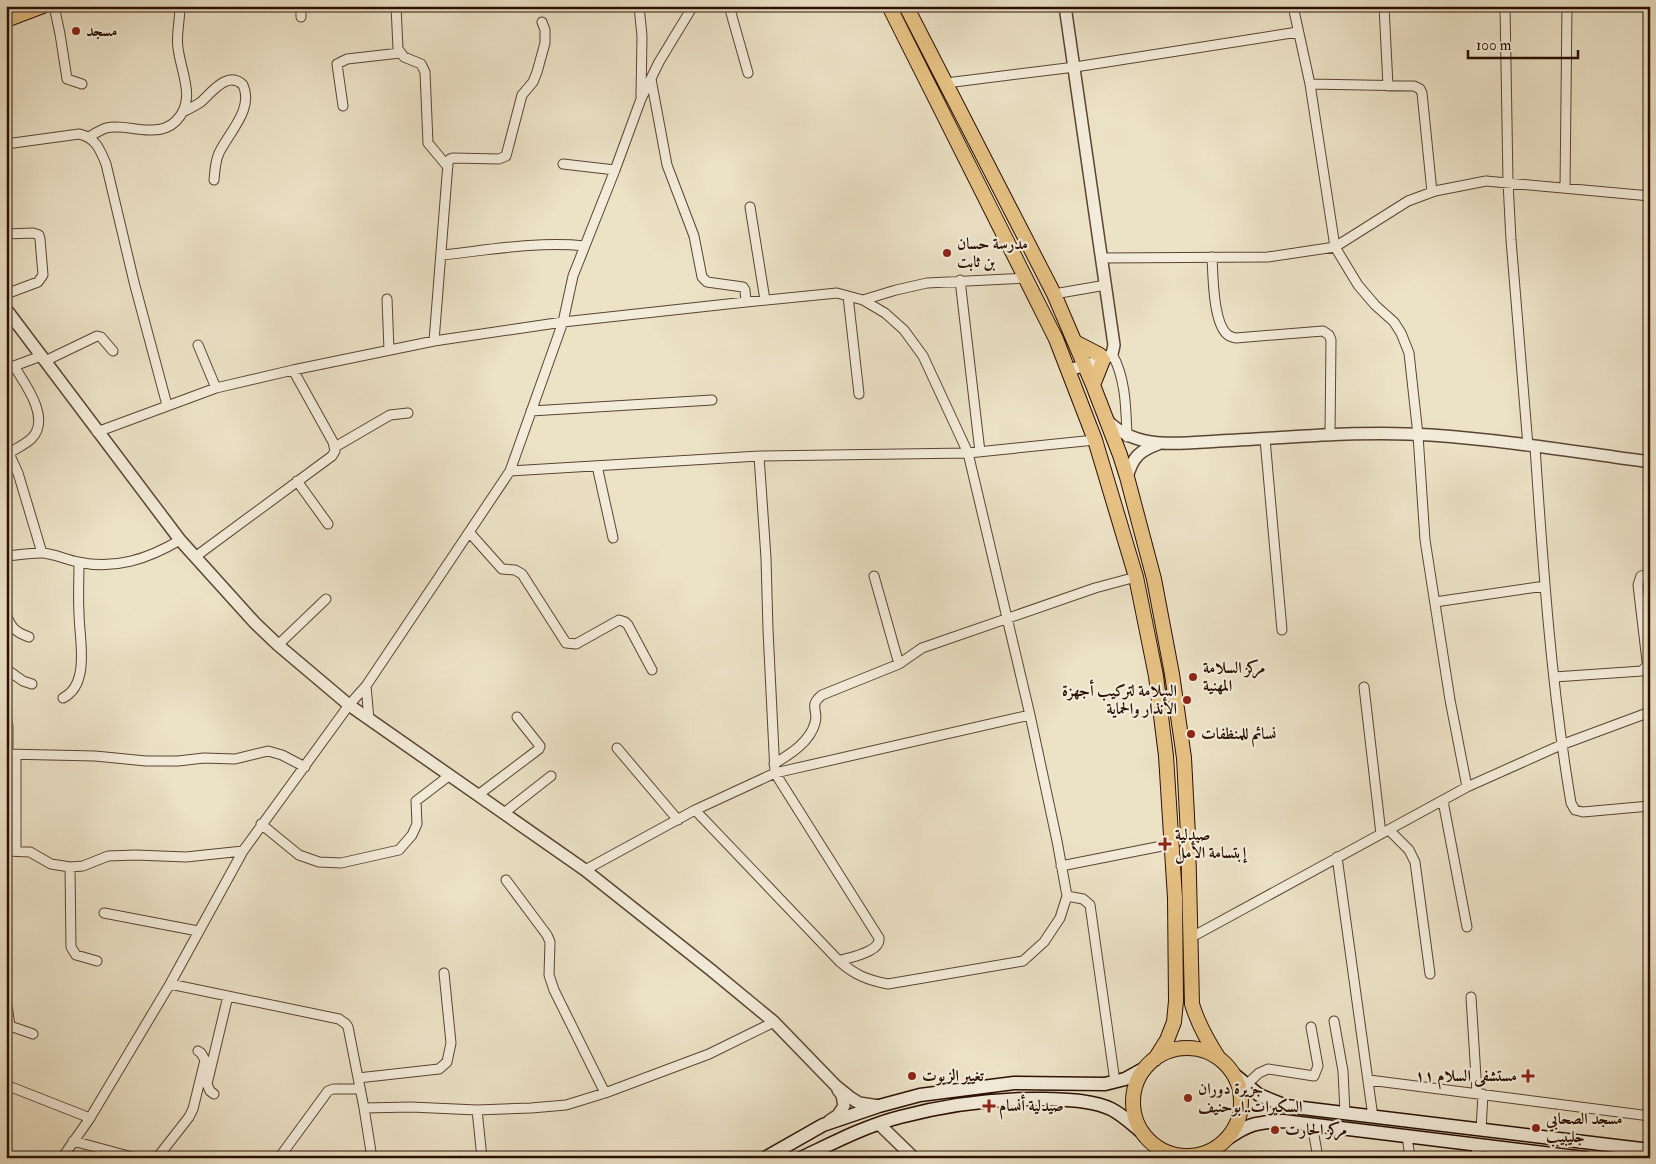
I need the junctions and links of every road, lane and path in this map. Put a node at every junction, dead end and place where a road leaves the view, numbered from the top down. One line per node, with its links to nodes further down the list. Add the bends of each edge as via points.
1 (43, 6): 17 (main road)
2 (54, 6): 25 (street, via 68,79)
3 (180, 6): 30 (street, via 178,46 188,100)
4 (301, 6): 16 (street)
5 (396, 6): 20 (street)
6 (639, 6): 28 (street)
7 (693, 6): 23 (street)
8 (729, 6): 22 (street)
9 (889, 6): 48 (main road)
10 (906, 6): 24 (main road)
11 (1065, 6): 21 (street)
12 (1293, 6): 19 (street)
13 (1384, 6): 27 (street)
14 (1505, 6): 37 (street)
15 (1568, 6): 38 (street)
16 (302, 18)
17 (6, 20)
18 (542, 22): 34 (street, via 545,36 543,52 536,78 522,95 506,156 499,159 453,158)
19 (1298, 32): 21 (street); 26 (street)
20 (400, 53): 29 (street, via 347,59 337,64); 34 (street, via 424,68 428,143)
21 (1075, 67): 24 (street); 47 (street)
22 (748, 72)
23 (650, 79): 28 (street); 57 (street, via 667,164 694,236 702,277 707,282 742,287)
24 (946, 83): 52 (main road)
25 (82, 84)
26 (1310, 84): 27 (street); 44 (street)
27 (1388, 86): 39 (street, via 1414,86 1422,93)
28 (641, 99): 35 (street)
29 (343, 106)
30 (183, 112): 31 (street, via 167,128 151,130 115,126); 36 (street, via 201,102 221,83 234,80 243,85 246,94 244,111 218,154)
31 (88, 137): 32 (street, via 62,135); 75 (street, via 98,145 106,164)
32 (6, 144)
33 (564, 164): 35 (street)
34 (448, 167): 45 (street)
35 (616, 170): 43 (street)
36 (214, 180)
37 (1508, 182): 38 (street); 39 (street, via 1486,181); 86 (street)
38 (1565, 188): 40 (street)
39 (1432, 192): 44 (street, via 1408,200)
40 (1650, 196)
41 (750, 207): 55 (street)
42 (6, 234): 51 (street, via 39,235 43,275 38,282)
43 (585, 246): 45 (street, via 536,245); 59 (street, via 573,276)
44 (1335, 247): 46 (street, via 1268,257); 81 (street, via 1358,285 1401,333 1409,353)
45 (442, 255): 60 (street)
46 (1212, 257): 47 (street); 80 (street, via 1217,314 1228,335 1236,338 1323,331 1329,336)
47 (1102, 258): 50 (street)
48 (1026, 278): 49 (street); 69 (main road)
49 (960, 280): 56 (street, via 927,283); 89 (street)
50 (1106, 285): 52 (street); 65 (street, via 1114,346)
51 (6, 294)
52 (1054, 294): 61 (main road)
53 (848, 296): 55 (street, via 837,294); 56 (street); 73 (street)
54 (387, 299): 63 (street)
55 (765, 300): 57 (street)
56 (863, 300): 90 (street, via 904,330 923,356)
57 (746, 302): 59 (street)
58 (6, 309): 66 (street)
59 (563, 322): 60 (street); 76 (street)
60 (434, 341): 63 (street)
61 (1075, 342): 65 (main road); 67 (main road)
62 (198, 346): 72 (street)
63 (389, 350): 70 (street)
64 (114, 351): 66 (street, via 97,336)
65 (1106, 356): 67 (street); 71 (main road); 82 (street, via 1118,364)
66 (43, 358): 68 (street); 79 (street)
67 (1083, 362): 69 (street); 71 (main road)
68 (10, 367): 88 (street, via 37,405 38,427 31,439)
69 (1068, 367): 84 (main road)
70 (293, 370): 72 (street); 87 (street)
71 (1092, 385): 78 (main road)
72 (216, 388): 75 (street)
73 (859, 394)
74 (712, 400): 76 (street)
75 (168, 405): 79 (street)
76 (531, 411): 94 (street)
77 (408, 413): 87 (street, via 390,415)
78 (1106, 420): 82 (street); 95 (main road)
79 (97, 432): 100 (street)
80 (1330, 434): 81 (street); 83 (street)
81 (1418, 435): 86 (street); 110 (street, via 1425,540)
82 (1127, 436): 85 (street)
83 (1265, 439): 85 (street); 113 (street)
84 (1095, 440): 89 (street); 107 (main road)
85 (1160, 444): 95 (street, via 1145,449 1137,456)
86 (1532, 446): 92 (street); 108 (street)
87 (335, 447): 96 (street, via 332,456)
88 (8, 450): 101 (street)
89 (980, 452): 90 (street)
90 (968, 454): 91 (street); 112 (street)
91 (759, 456): 93 (street); 134 (street)
92 (1650, 462)
93 (598, 466): 94 (street); 99 (street)
94 (510, 471): 98 (street)
95 (1127, 476): 163 (main road, via 1154,578 1184,758)
96 (297, 481): 97 (street); 103 (street)
97 (328, 524)
98 (469, 532): 118 (street, via 502,568 522,574 566,643 576,644 622,620 628,625); 121 (street)
99 (613, 538)
100 (180, 540): 103 (street); 104 (street, via 164,550 126,563)
101 (42, 553): 102 (street); 104 (street)
102 (6, 556)
103 (195, 557): 115 (street)
104 (79, 563): 123 (street, via 81,666 77,683)
105 (1650, 574): 119 (street, via 1641,576 1638,585 1647,661 1645,669)
106 (874, 576): 116 (street)
107 (1136, 577): 112 (street); 148 (main road, via 1156,676)
108 (1545, 586): 110 (street); 119 (street)
109 (326, 599): 115 (street)
110 (1435, 602): 137 (street)
111 (6, 613): 114 (street, via 13,629)
112 (1006, 619): 116 (street, via 922,648); 126 (street)
113 (1282, 630)
114 (29, 637)
115 (278, 645): 124 (street)
116 (899, 664): 134 (street, via 816,700 813,730)
117 (6, 669): 120 (street, via 23,682)
118 (652, 670)
119 (1554, 677): 130 (street)
120 (32, 684)
121 (366, 686): 124 (street); 129 (street)
122 (1364, 687): 147 (street)
123 (63, 698)
124 (349, 705): 129 (street); 133 (street)
125 (1650, 712): 130 (street)
126 (1030, 714): 134 (street); 153 (street)
127 (6, 715): 132 (street)
128 (517, 717): 138 (street, via 540,746)
129 (369, 719): 135 (street)
130 (1561, 745): 137 (street); 142 (street, via 1575,810)
131 (617, 748): 145 (street)
132 (10, 754): 133 (street, via 178,761 235,759 268,751 282,754); 141 (street)
133 (305, 767): 146 (street)
134 (775, 768): 143 (street); 165 (street, via 879,938 878,946 872,950)
135 (450, 775): 138 (street); 146 (street, via 416,801 417,824 412,836 399,850 341,862 319,862 299,855)
136 (551, 776): 144 (street)
137 (1467, 787): 139 (street)
138 (478, 795): 144 (street)
139 (1443, 801): 147 (street); 160 (street)
140 (6, 802): 141 (street)
141 (16, 802): 150 (street)
142 (1650, 806)
143 (695, 810): 145 (street); 165 (street)
144 (504, 813): 155 (street)
145 (678, 820): 155 (street)
146 (261, 824): 151 (street)
147 (1385, 832): 152 (street); 167 (street, via 1409,850 1415,862)
148 (1172, 844): 153 (street); 178 (main road, via 1174,1022 1167,1040)
149 (6, 851): 150 (street)
150 (16, 851): 154 (street, via 30,852 51,864)
151 (243, 851): 154 (street, via 186,857 108,856 83,866); 162 (street)
152 (1338, 857): 163 (street); 181 (street)
153 (1061, 866): 157 (street)
154 (70, 867): 164 (street, via 71,947 76,955)
155 (585, 870): 173 (street)
156 (506, 880): 187 (street, via 547,935 550,942 549,974 554,990)
157 (1067, 896): 165 (street, via 1060,918 1044,942 1022,961 888,984 852,973); 182 (street, via 1083,899 1090,905)
158 (6, 909): 161 (street)
159 (104, 913): 162 (street)
160 (1467, 927)
161 (6, 929)
162 (198, 931): 168 (street)
163 (1190, 938): 177 (main road, via 1192,1004 1197,1021)
164 (97, 961)
165 (839, 961)
166 (444, 973): 180 (street, via 451,1043 447,1062 439,1069)
167 (1430, 974)
168 (170, 984): 169 (street); 196 (street)
169 (228, 996): 180 (street, via 343,1021 348,1027); 189 (street, via 207,1084)
170 (1471, 997): 188 (street)
171 (6, 998): 175 (street, via 10,1026)
172 (1334, 1021): 193 (street)
173 (774, 1022): 184 (street); 187 (street, via 709,1054)
174 (1312, 1027): 185 (street, via 1318,1066 1314,1076 1268,1070 1259,1073)
175 (33, 1034)
176 (198, 1051): 211 (street, via 205,1060 193,1109)
177 (1218, 1057): 178 (main road, via 1206,1051 1180,1048 1166,1052); 179 (main road)
178 (1150, 1064): 182 (main road); 201 (main road, via 1138,1078 1133,1101 1138,1124)
179 (1235, 1075): 185 (main road); 205 (main road, via 1240,1088 1240,1115 1235,1128)
180 (358, 1078): 186 (street)
181 (1368, 1080): 188 (street); 195 (street)
182 (1115, 1082): 190 (main road, via 1014,1083 920,1095)
183 (6, 1085): 196 (street)
184 (836, 1086): 190 (street, via 859,1103); 199 (street, via 844,1106 838,1116)
185 (1246, 1086): 193 (main road, via 1286,1106)
186 (360, 1089): 191 (street); 212 (street, via 328,1091)
187 (605, 1093): 192 (street, via 566,1105)
188 (1480, 1093): 194 (street); 200 (street)
189 (214, 1094)
190 (879, 1106): 199 (main road)
191 (364, 1108): 192 (street); 213 (street)
192 (477, 1110): 214 (street)
193 (1346, 1113): 195 (main road)
194 (1650, 1116)
195 (1373, 1117): 200 (main road)
196 (90, 1118): 203 (street)
197 (879, 1124): 201 (main road, via 972,1101 1012,1098 1080,1101 1110,1108); 216 (main road); 217 (street)
198 (1312, 1124): 202 (main road); 205 (main road, via 1261,1122 1245,1127); 218 (street)
199 (823, 1125): 215 (main road)
200 (1481, 1130): 206 (main road)
201 (1144, 1134): 207 (main road)
202 (1407, 1136): 204 (main road); 219 (street)
203 (73, 1141): 209 (street); 210 (street)
204 (1476, 1144): 208 (main road); 220 (street)
205 (1218, 1148): 207 (main road, via 1193,1156)
206 (1650, 1150)
207 (1161, 1152)
208 (1528, 1154): 221 (main road)
209 (62, 1158)
210 (136, 1158)
211 (157, 1158)
212 (279, 1158)
213 (372, 1158)
214 (482, 1158)
215 (765, 1158)
216 (801, 1158)
217 (914, 1158)
218 (1318, 1158)
219 (1410, 1158)
220 (1477, 1158)
221 (1585, 1158)

